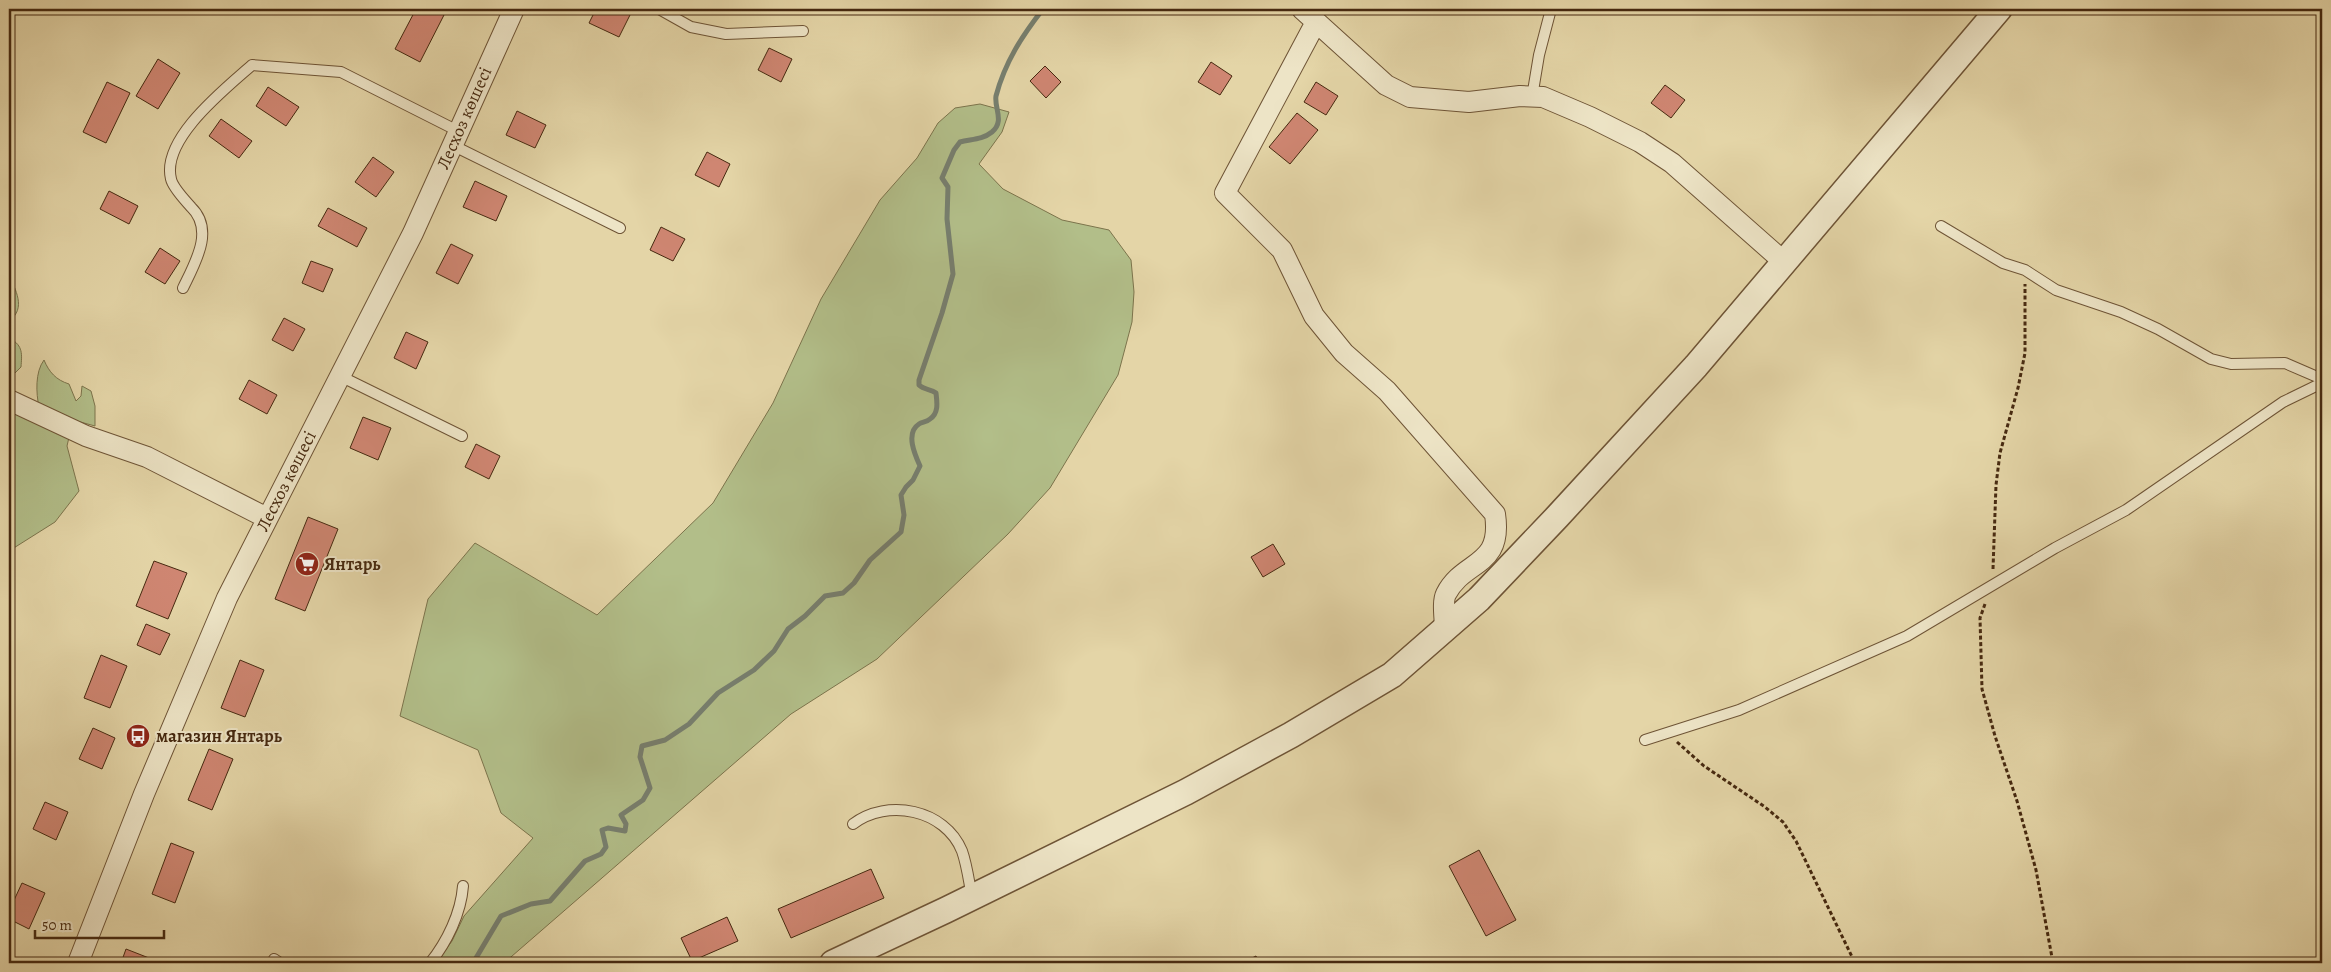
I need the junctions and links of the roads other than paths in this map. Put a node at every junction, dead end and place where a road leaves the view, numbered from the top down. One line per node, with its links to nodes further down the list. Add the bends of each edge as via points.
1 (514, 9): 8 (street, Лесхоз көшесі)
2 (659, 9): 6 (lane, via 691,27 726,34)
3 (1551, 9): 7 (lane)
4 (1998, 9): 11 (street)
5 (1305, 12): 7 (street, via 1386,85 1410,97 1469,102); 18 (street, via 1225,193 1282,250 1314,316 1344,353 1387,391 1495,514 1497,529 1493,548 1483,560 1459,577 1445,595)
6 (803, 30)
7 (1532, 97): 11 (street, via 1543,98 1590,117 1640,142 1672,163)
8 (455, 138): 10 (lane); 12 (lane, via 341,72 252,65 209,103 172,151 171,180 198,214 202,227 201,248); 13 (street, Лесхоз көшесі, via 413,233)
9 (1941, 226): 14 (lane, via 2056,290 2121,312 2210,359 2231,364 2285,363)
10 (620, 228)
11 (1784, 262): 18 (street, via 1696,366 1557,517 1479,599)
12 (183, 288)
13 (340, 376): 16 (lane); 17 (street, Лесхоз көшесі)
14 (2322, 381): 19 (lane, via 2283,402 2126,510 1899,640 1739,710)
15 (9, 400): 17 (street, via 86,436 147,457)
16 (462, 436)
17 (267, 518): 23 (street, Лесхоз көшесі, via 227,598 144,794)
18 (1445, 629): 22 (street, via 1392,675 1291,735 1186,792)
19 (1645, 740)
20 (853, 824): 22 (lane, via 884,810 909,810 932,819 949,831 962,851)
21 (463, 886): 24 (lane, via 456,916)
22 (972, 898): 25 (street)
23 (78, 963)
24 (430, 963)
25 (833, 963)

